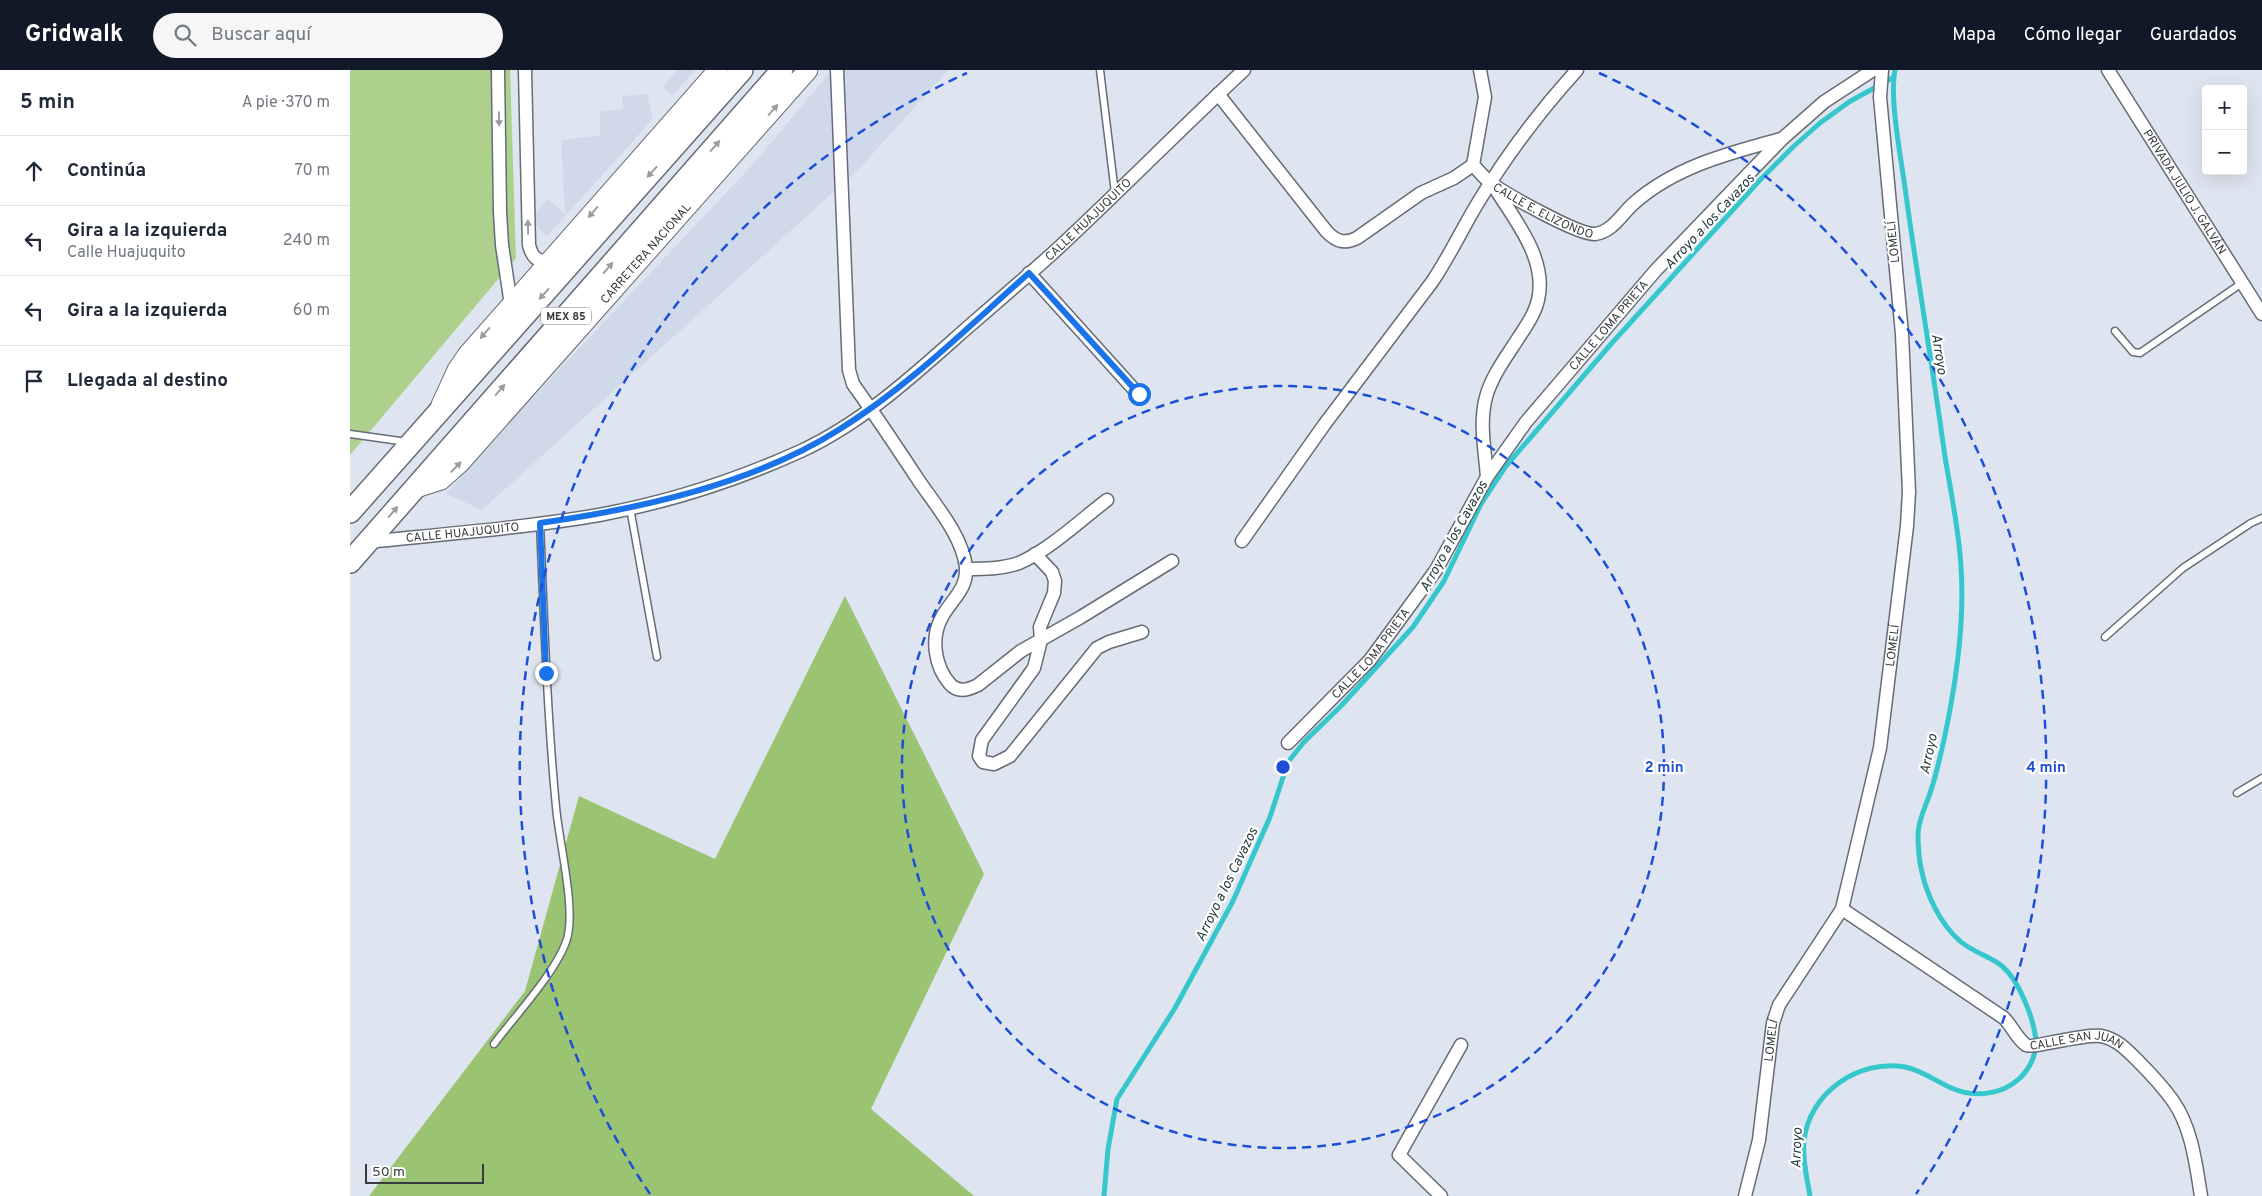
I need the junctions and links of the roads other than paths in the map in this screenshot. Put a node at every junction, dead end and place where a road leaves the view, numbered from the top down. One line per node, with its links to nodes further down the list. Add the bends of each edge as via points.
1 (498, 70): 23 (street, one-way to 23, via 500,212)
2 (525, 70): 20 (street, one-way to 2, via 540,262 532,256 529,245)
3 (718, 70): 20 (main road, MEX 85, one-way to 20)
4 (742, 70): 28 (highway, MEX 85, one-way to 28)
5 (782, 70): 32 (highway, CARRETERA NACIONAL / MEX 85, one-way to 5)
6 (808, 70): 32 (main road, CARRETERA NACIONAL / MEX 85, one-way to 6, via 441,480 460,463)
7 (837, 70): 27 (street, via 849,370 853,384)
8 (1100, 70): 19 (lane)
9 (1244, 70): 15 (street, CALLE HUAJUQUITO)
10 (1480, 70): 17 (street, via 1485,97 1484,114)
11 (1577, 70): 18 (street, via 1539,113)
12 (1873, 70): 16 (street, CALLE LOMA PRIETA, via 1824,102)
13 (1882, 70): 51 (street, LOMELÍ, via 1880,96 1902,334 1909,492 1880,748)
14 (2108, 70): 22 (street, PRIVADA JULIO J. GALVÁN)
15 (1218, 94): 17 (street, via 1327,232 1338,241 1357,238 1421,193); 19 (street, CALLE HUAJUQUITO)
16 (1782, 139): 18 (street, CALLE E. ELIZONDO, via 1722,154 1692,166 1658,185 1606,231 1595,234 1562,223); 31 (street, CALLE LOMA PRIETA, via 1656,270 1526,422)
17 (1473, 165): 18 (street, CALLE E. ELIZONDO)
18 (1491, 183): 31 (street, via 1530,246 1539,283 1532,317 1493,378 1486,397 1483,419); 38 (street, via 1432,282)
19 (1115, 193): 21 (street, CALLE HUAJUQUITO)
20 (549, 262): 23 (main road, MEX 85)
21 (1029, 273): 26 (street); 27 (street, CALLE HUAJUQUITO)
22 (2242, 283): 24 (street, PRIVADA JULIO J. GALVÁN); 25 (lane, via 2140,353 2133,352)
23 (511, 305): 28 (main road, MEX 85, one-way to 28, via 457,370)
24 (2262, 314)
25 (2115, 331)
26 (1139, 394)
27 (871, 408): 34 (street, CALLE HUAJUQUITO, via 803,450 755,470 703,489); 43 (street, via 948,525 963,554)
28 (437, 415): 30 (highway, MEX 85)
29 (350, 434): 30 (lane)
30 (413, 443): 35 (highway, MEX 85)
31 (1487, 477): 48 (street, CALLE LOMA PRIETA, via 1436,570 1402,619 1370,660)
32 (413, 489): 39 (highway, CARRETERA NACIONAL / MEX 85, one-way to 32)
33 (1107, 500): 40 (street)
34 (630, 508): 37 (street, CALLE HUAJUQUITO); 47 (lane)
35 (350, 512)
36 (2262, 518): 45 (lane, via 2183,568)
37 (540, 523): 39 (street, CALLE HUAJUQUITO); 52 (lane, via 551,757 569,924 567,938 555,965)
38 (1242, 541)
39 (368, 542): 42 (highway, CARRETERA NACIONAL / MEX 85)
40 (1035, 554): 43 (street, via 1000,568); 46 (street, via 1052,572 1055,581 1054,593 1040,627)
41 (1172, 561): 46 (street)
42 (350, 562)
43 (966, 569): 46 (street, via 966,581 937,629 938,663 953,687 960,690 978,685 1014,655)
44 (1142, 632): 46 (street, via 1097,648 1010,756 987,764 979,756 982,740 1034,668)
45 (2105, 637)
46 (1041, 640)
47 (657, 657)
48 (1288, 743)
49 (2262, 778): 50 (lane)
50 (2237, 793)
51 (1842, 908): 55 (street, LOMELÍ, via 1779,1005 1773,1023 1759,1140); 56 (street, CALLE SAN JUAN, via 2004,1018 2022,1041 2034,1046 2060,1039 2100,1036 2126,1048 2174,1102 2184,1121)
52 (494, 1044)
53 (1461, 1045): 54 (street, via 1398,1155)
54 (1441, 1196)
55 (1745, 1196)
56 (2201, 1196)

